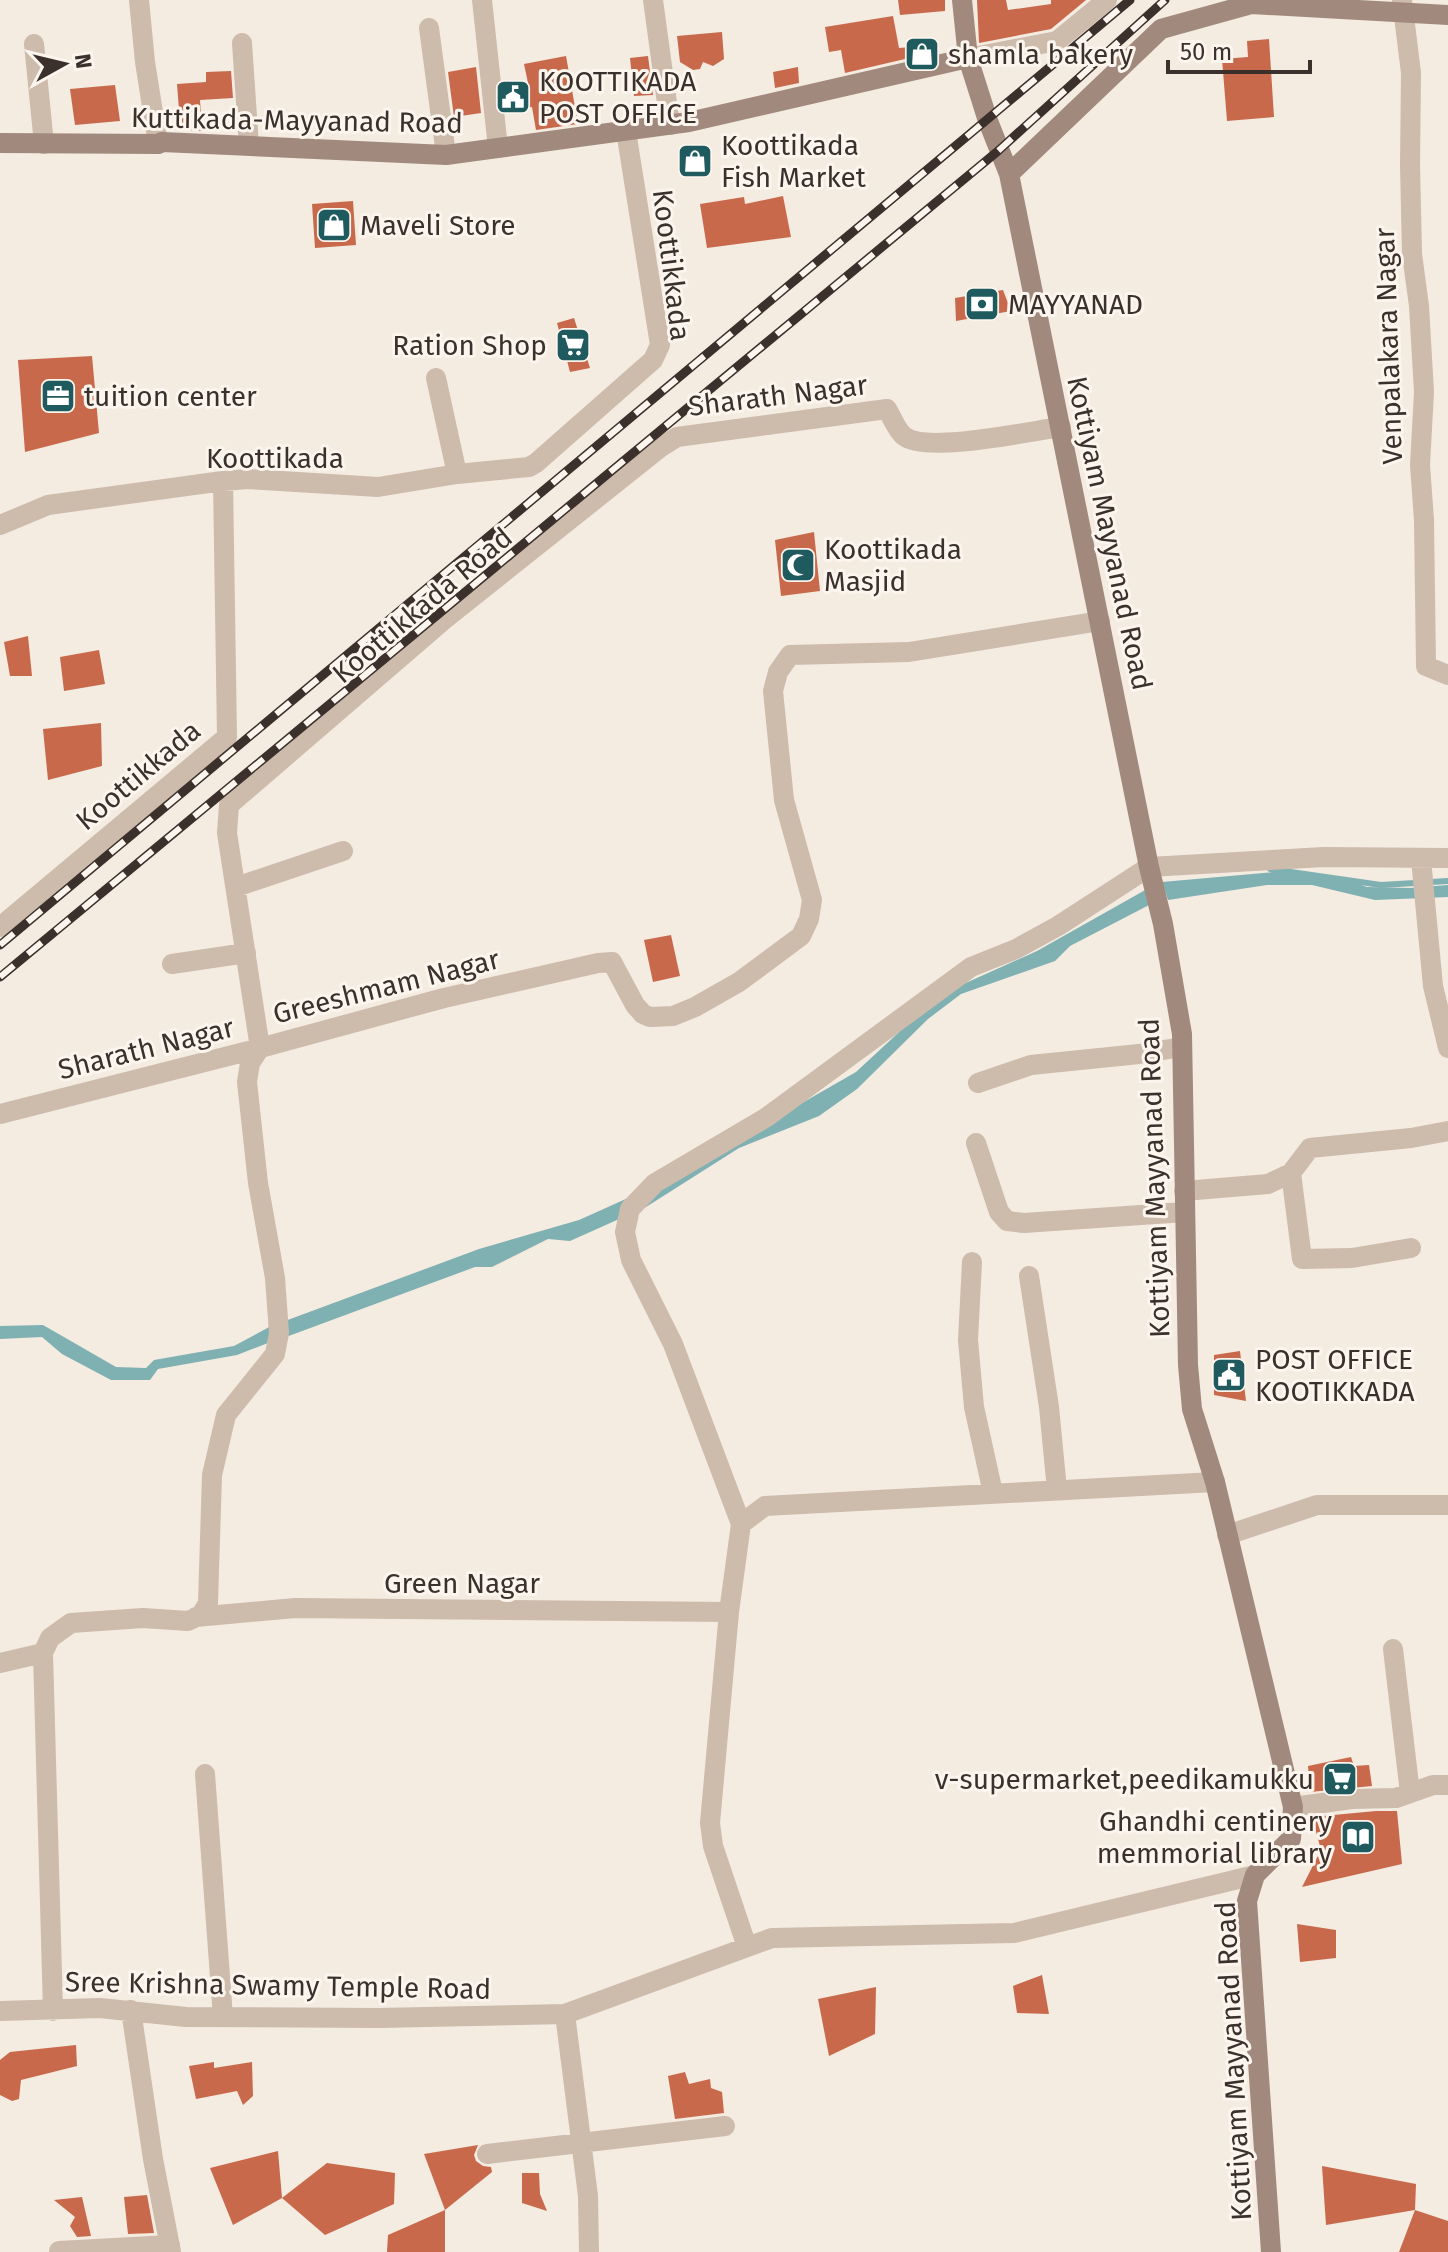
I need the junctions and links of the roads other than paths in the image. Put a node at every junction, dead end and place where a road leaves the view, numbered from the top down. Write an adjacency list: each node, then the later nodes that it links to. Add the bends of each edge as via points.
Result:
1 (139, 0): 16 (street)
2 (482, 0): 18 (street)
3 (653, 0): 12 (street)
4 (962, 0): 11 (main road, Kottiyam Mayyanad Road)
5 (1107, 0): 11 (street, via 1057,41)
6 (1402, 6): 7 (main road); 20 (main road, via 1251,4 1161,29); 28 (street, Venpalakara Nagar, via 1411,73 1412,254 1424,392 1420,465 1426,666)
7 (1448, 15)
8 (429, 28): 19 (street)
9 (242, 43): 17 (street)
10 (34, 44): 15 (street)
11 (968, 58): 12 (main road, Kuttikada-Mayyanad Road); 20 (main road, Kottiyam Mayyanad Road)
12 (670, 125): 13 (main road, Kuttikada-Mayyanad Road)
13 (626, 131): 18 (main road, Kuttikada-Mayyanad Road); 24 (street, Koottikkada, via 659,352 536,463)
14 (0, 143): 15 (main road, Kuttikada-Mayyanad Road)
15 (44, 144): 16 (main road, Kuttikada-Mayyanad Road)
16 (158, 144): 17 (main road, Kuttikada-Mayyanad Road)
17 (249, 146): 19 (main road, Kuttikada-Mayyanad Road)
18 (498, 148): 19 (main road, Kuttikada-Mayyanad Road)
19 (446, 155)
20 (1009, 174): 22 (main road, Kottiyam Mayyanad Road)
21 (436, 378): 24 (street)
22 (1061, 427): 23 (street, Sharath Nagar, via 939,445 904,436 887,409); 27 (main road, Kottiyam Mayyanad Road)
23 (677, 437): 29 (street, Koottikkada Road, via 445,619 229,805)
24 (457, 474): 25 (street, Koottikada, via 378,487)
25 (223, 481): 26 (street, Koottikada, via 48,505); 35 (street, Koottikkada, via 227,737)
26 (0, 525)
27 (1100, 621): 33 (main road, Kottiyam Mayyanad Road); 39 (street, Greeshmam Nagar, via 909,652 790,655 773,691 784,800 812,900 809,919 801,936 750,975 695,1007 673,1016 643,1014 612,962 598,963)
28 (1448, 675)
29 (227, 833): 34 (street, Sharath Nagar)
30 (343, 851): 34 (street)
31 (1448, 858): 32 (street)
32 (1421, 864): 33 (street, via 1324,857); 40 (street, via 1433,986)
33 (1149, 867): 38 (main road, Kottiyam Mayyanad Road); 54 (street, via 1058,926 971,967 767,1117 655,1183 630,1209 625,1232 631,1260 673,1344)
34 (236, 887): 36 (street, Sharath Nagar)
35 (0, 927)
36 (246, 953): 37 (street); 39 (street, Sharath Nagar)
37 (172, 964)
38 (1182, 1047): 41 (street, via 1031,1065); 46 (main road, Kottiyam Mayyanad Road)
39 (260, 1048): 42 (street, Sharath Nagar); 57 (street, Greeshmam Nagar, via 247,1082 279,1333 275,1354 226,1415 212,1475 208,1603)
40 (1448, 1048)
41 (978, 1083)
42 (0, 1114)
43 (1448, 1131): 45 (street, via 1310,1148)
44 (976, 1143): 46 (street, via 999,1212 1007,1221)
45 (1291, 1173): 46 (street, via 1268,1184); 47 (street, via 1302,1259 1352,1258)
46 (1185, 1201): 50 (main road, Kottiyam Mayyanad Road, via 1192,1409)
47 (1411, 1248)
48 (972, 1262): 52 (street, via 968,1340)
49 (1029, 1276): 51 (street)
50 (1215, 1482): 51 (street); 55 (main road, Kottiyam Mayyanad Road)
51 (1057, 1490): 52 (street)
52 (993, 1493): 54 (street, via 765,1506)
53 (1448, 1505): 55 (street, via 1317,1505)
54 (741, 1524): 56 (street)
55 (1227, 1535): 64 (main road, Kottiyam Mayyanad Road)
56 (729, 1612): 57 (street, Green Nagar, via 295,1608); 66 (street, via 710,1836)
57 (196, 1617): 59 (street, via 71,1623 50,1638)
58 (1393, 1649): 63 (street)
59 (43, 1653): 60 (street); 69 (street)
60 (0, 1663)
61 (205, 1774): 71 (street)
62 (1448, 1785): 63 (street)
63 (1410, 1793): 64 (street)
64 (1293, 1807): 65 (main road, Kottiyam Mayyanad Road, via 1291,1839)
65 (1255, 1875): 66 (street, Sree Krishna Swamy Temple Road, via 1014,1933 772,1938); 78 (main road, Kottiyam Mayyanad Road, via 1247,1901)
66 (747, 1947): 70 (street, Sree Krishna Swamy Temple Road)
67 (131, 2010): 69 (street, Sree Krishna Swamy Temple Road); 71 (street, Sree Krishna Swamy Temple Road); 75 (street)
68 (0, 2011): 69 (street, Sree Krishna Swamy Temple Road)
69 (53, 2011)
70 (565, 2014): 71 (street, Sree Krishna Swamy Temple Road); 73 (street)
71 (223, 2017)
72 (725, 2126): 73 (street)
73 (581, 2141): 74 (street); 77 (street)
74 (487, 2154)
75 (170, 2248): 76 (street)
76 (59, 2251)
77 (589, 2252)
78 (1271, 2252)

